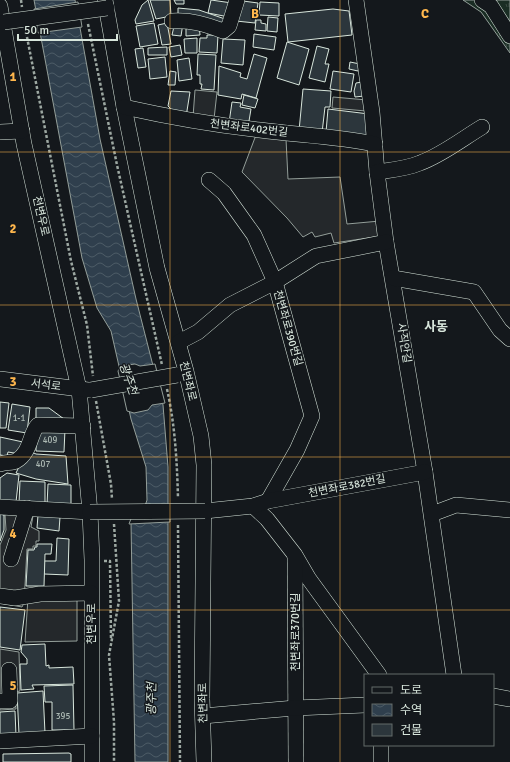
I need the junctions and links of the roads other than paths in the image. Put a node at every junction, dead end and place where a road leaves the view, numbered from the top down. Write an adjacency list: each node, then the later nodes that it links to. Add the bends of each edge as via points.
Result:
1 (238, 0): 6 (street, via 229,26 223,31 202,23)
2 (356, 0): 13 (street, 사직안길)
3 (482, 0): 8 (street, via 491,6)
4 (106, 4): 7 (street, 천변좌로, bridge); 9 (street, 천변좌로)
5 (0, 6): 7 (street, 천변우로)
6 (172, 21)
7 (2, 22): 11 (street, 천변우로)
8 (510, 36)
9 (124, 107): 13 (street, 천변좌로402번길, via 178,119); 20 (street, 천변좌로, via 157,268)
10 (482, 127): 14 (street, via 420,163 406,168)
11 (22, 131): 12 (street); 23 (street, 천변우로)
12 (0, 132)
13 (375, 144): 14 (street, 사직안길)
14 (377, 172): 16 (street, 사직안길)
15 (209, 180): 18 (street, 천변좌로390번길, via 224,193 254,234)
16 (386, 242): 17 (street, 사직안길); 18 (street, 천변좌로390번길, via 316,256)
17 (393, 278): 19 (street, via 474,292 500,330); 26 (street, 사직안길)
18 (275, 282): 20 (street, 천변좌로390번길, via 230,305 198,332); 27 (street, 천변좌로390번길, via 312,416 297,450)
19 (510, 339)
20 (179, 342): 21 (street, 천변좌로)
21 (182, 373): 23 (street, 서석로, bridge); 31 (street, 천변좌로, via 196,410 204,465)
22 (0, 379): 23 (street, 서석로)
23 (85, 390): 24 (street, 천변우로)
24 (83, 426): 25 (street, via 38,425 30,446 22,456 16,461); 33 (street, 천변우로)
25 (0, 464)
26 (425, 472): 27 (street, 천변좌로382번길); 34 (street, 사직안길)
27 (268, 502): 28 (street, 천변좌로382번길)
28 (252, 506): 31 (street, 천변좌로382번길); 35 (street)
29 (0, 507): 30 (street)
30 (27, 508): 33 (street); 36 (street)
31 (205, 510): 33 (street, 천변좌로382번길, bridge); 47 (street, 천변좌로)
32 (510, 510): 34 (street, via 456,504)
33 (90, 512): 37 (street, 천변우로)
34 (432, 514): 41 (street, 사직안길)
35 (295, 555): 40 (street, via 309,579); 46 (street, 천변좌로370번길)
36 (10, 559)
37 (91, 593): 38 (street, via 40,594 15,598); 48 (street, 천변우로)
38 (0, 596)
39 (9, 670): 44 (street, via 10,700)
40 (378, 674)
41 (454, 674)
42 (494, 696): 43 (street)
43 (510, 699)
44 (0, 701)
45 (364, 705): 46 (street)
46 (295, 708): 47 (street); 53 (street, 천변좌로370번길)
47 (203, 716): 52 (street, 천변좌로)
48 (92, 736): 49 (street); 51 (street, 천변우로)
49 (0, 741)
50 (381, 746): 54 (street)
51 (92, 762)
52 (204, 762)
53 (296, 762)
54 (381, 762)

